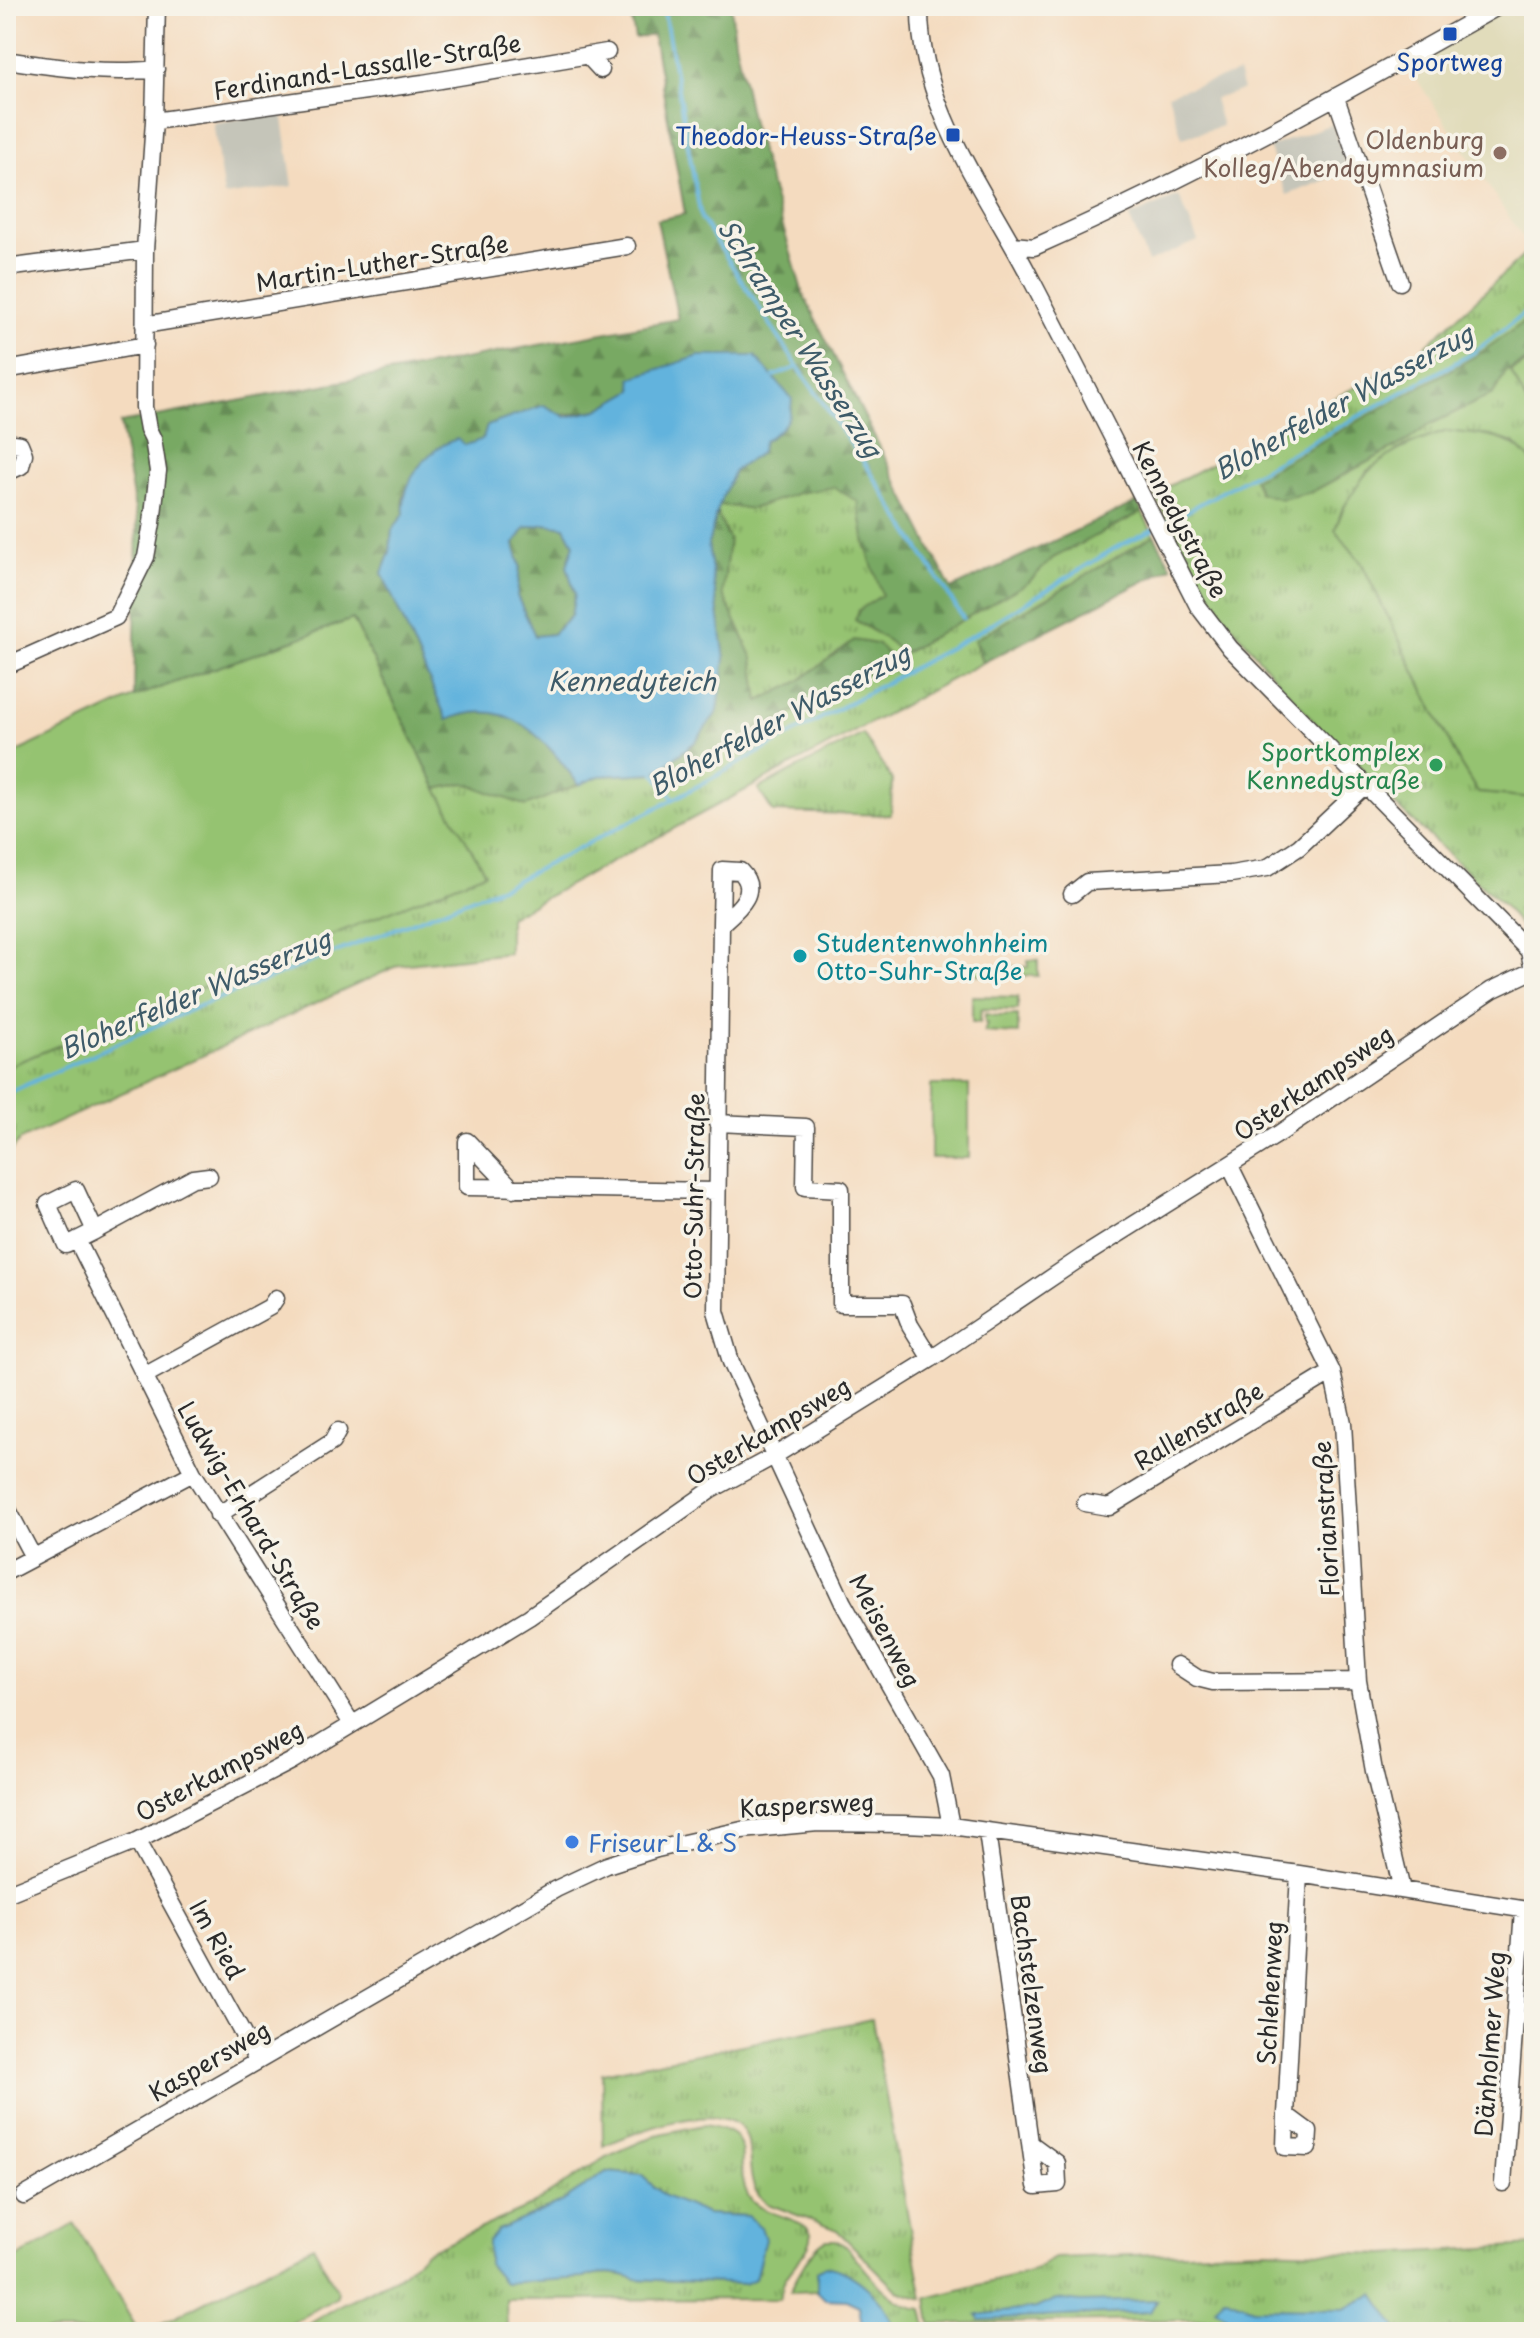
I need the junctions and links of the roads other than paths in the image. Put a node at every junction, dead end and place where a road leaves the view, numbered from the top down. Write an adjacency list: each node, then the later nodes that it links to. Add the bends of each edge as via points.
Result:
1 (157, 6): 7 (street)
2 (920, 6): 11 (street, Kennedystraße, via 930,85)
3 (1499, 6): 9 (street)
4 (607, 52): 5 (street, Ferdinand-Lassalle-Straße)
5 (587, 55): 8 (street); 10 (street, Ferdinand-Lassalle-Straße)
6 (6, 60): 7 (street, via 61,68)
7 (156, 69): 10 (street)
8 (601, 70)
9 (1336, 98): 11 (street, via 1069,232 1034,247); 15 (street)
10 (154, 121): 13 (street)
11 (1013, 245): 22 (street, Kennedystraße, via 1198,606 1230,648)
12 (627, 246): 16 (street, Martin-Luther-Straße)
13 (145, 250): 14 (street); 16 (street)
14 (6, 268)
15 (1400, 282)
16 (144, 325): 17 (street)
17 (145, 345): 18 (street); 21 (street, via 144,407 158,471 146,557 116,617)
18 (6, 370)
19 (6, 442): 20 (street, via 20,444 24,454 21,466)
20 (6, 470)
21 (6, 666)
22 (1365, 785): 23 (street, via 1299,847 1267,868 1087,882); 25 (street, Kennedystraße, via 1529,951)
23 (1072, 894)
24 (721, 924): 26 (street, Otto-Suhr-Straße)
25 (1533, 970): 27 (street, Osterkampsweg, via 1492,990)
26 (717, 1123): 30 (street, Otto-Suhr-Straße); 34 (street, via 806,1127 805,1187 841,1189 841,1304 902,1304)
27 (1230, 1166): 34 (street, Osterkampsweg); 35 (street, Florianstraße)
28 (209, 1176): 31 (street, via 193,1178)
29 (513, 1189): 30 (street)
30 (716, 1191): 38 (street, Otto-Suhr-Straße, via 719,1327)
31 (95, 1231): 32 (street); 32 (street, Ludwig-Erhard-Straße, via 76,1190 48,1204 66,1245)
32 (77, 1240): 36 (street, Ludwig-Erhard-Straße)
33 (276, 1298): 36 (street, via 270,1307)
34 (931, 1359): 38 (street, Osterkampsweg)
35 (1332, 1372): 40 (street, Rallenstraße, via 1109,1507); 46 (street, Florianstraße, via 1343,1423)
36 (144, 1376): 39 (street, Ludwig-Erhard-Straße)
37 (338, 1431): 42 (street, via 332,1442)
38 (774, 1456): 47 (street, Osterkampsweg, via 711,1490 529,1617); 48 (street, Meisenweg, via 843,1603 941,1776)
39 (193, 1473): 42 (street, Ludwig-Erhard-Straße); 43 (street)
40 (1085, 1503)
41 (6, 1506): 43 (street)
42 (218, 1515): 47 (street, Ludwig-Erhard-Straße)
43 (33, 1557): 44 (street)
44 (6, 1572)
45 (1177, 1665): 46 (street, via 1213,1682)
46 (1358, 1681): 52 (street, Florianstraße)
47 (352, 1724): 50 (street, Osterkampsweg)
48 (951, 1826): 49 (street, Kaspersweg); 55 (street, Kaspersweg, via 818,1823 742,1830 607,1865)
49 (987, 1832): 51 (street, Kaspersweg); 57 (street, Bachstelzenweg)
50 (137, 1841): 53 (street, Osterkampsweg); 55 (street, Im Ried)
51 (1299, 1874): 52 (street, Kaspersweg); 56 (street, Schlehenweg)
52 (1402, 1890): 54 (street, Kaspersweg)
53 (6, 1894)
54 (1529, 1911): 58 (street, Dänholmer Weg)
55 (257, 2060): 59 (street, Kaspersweg)
56 (1286, 2115)
57 (1031, 2144)
58 (1503, 2183)
59 (24, 2196)

